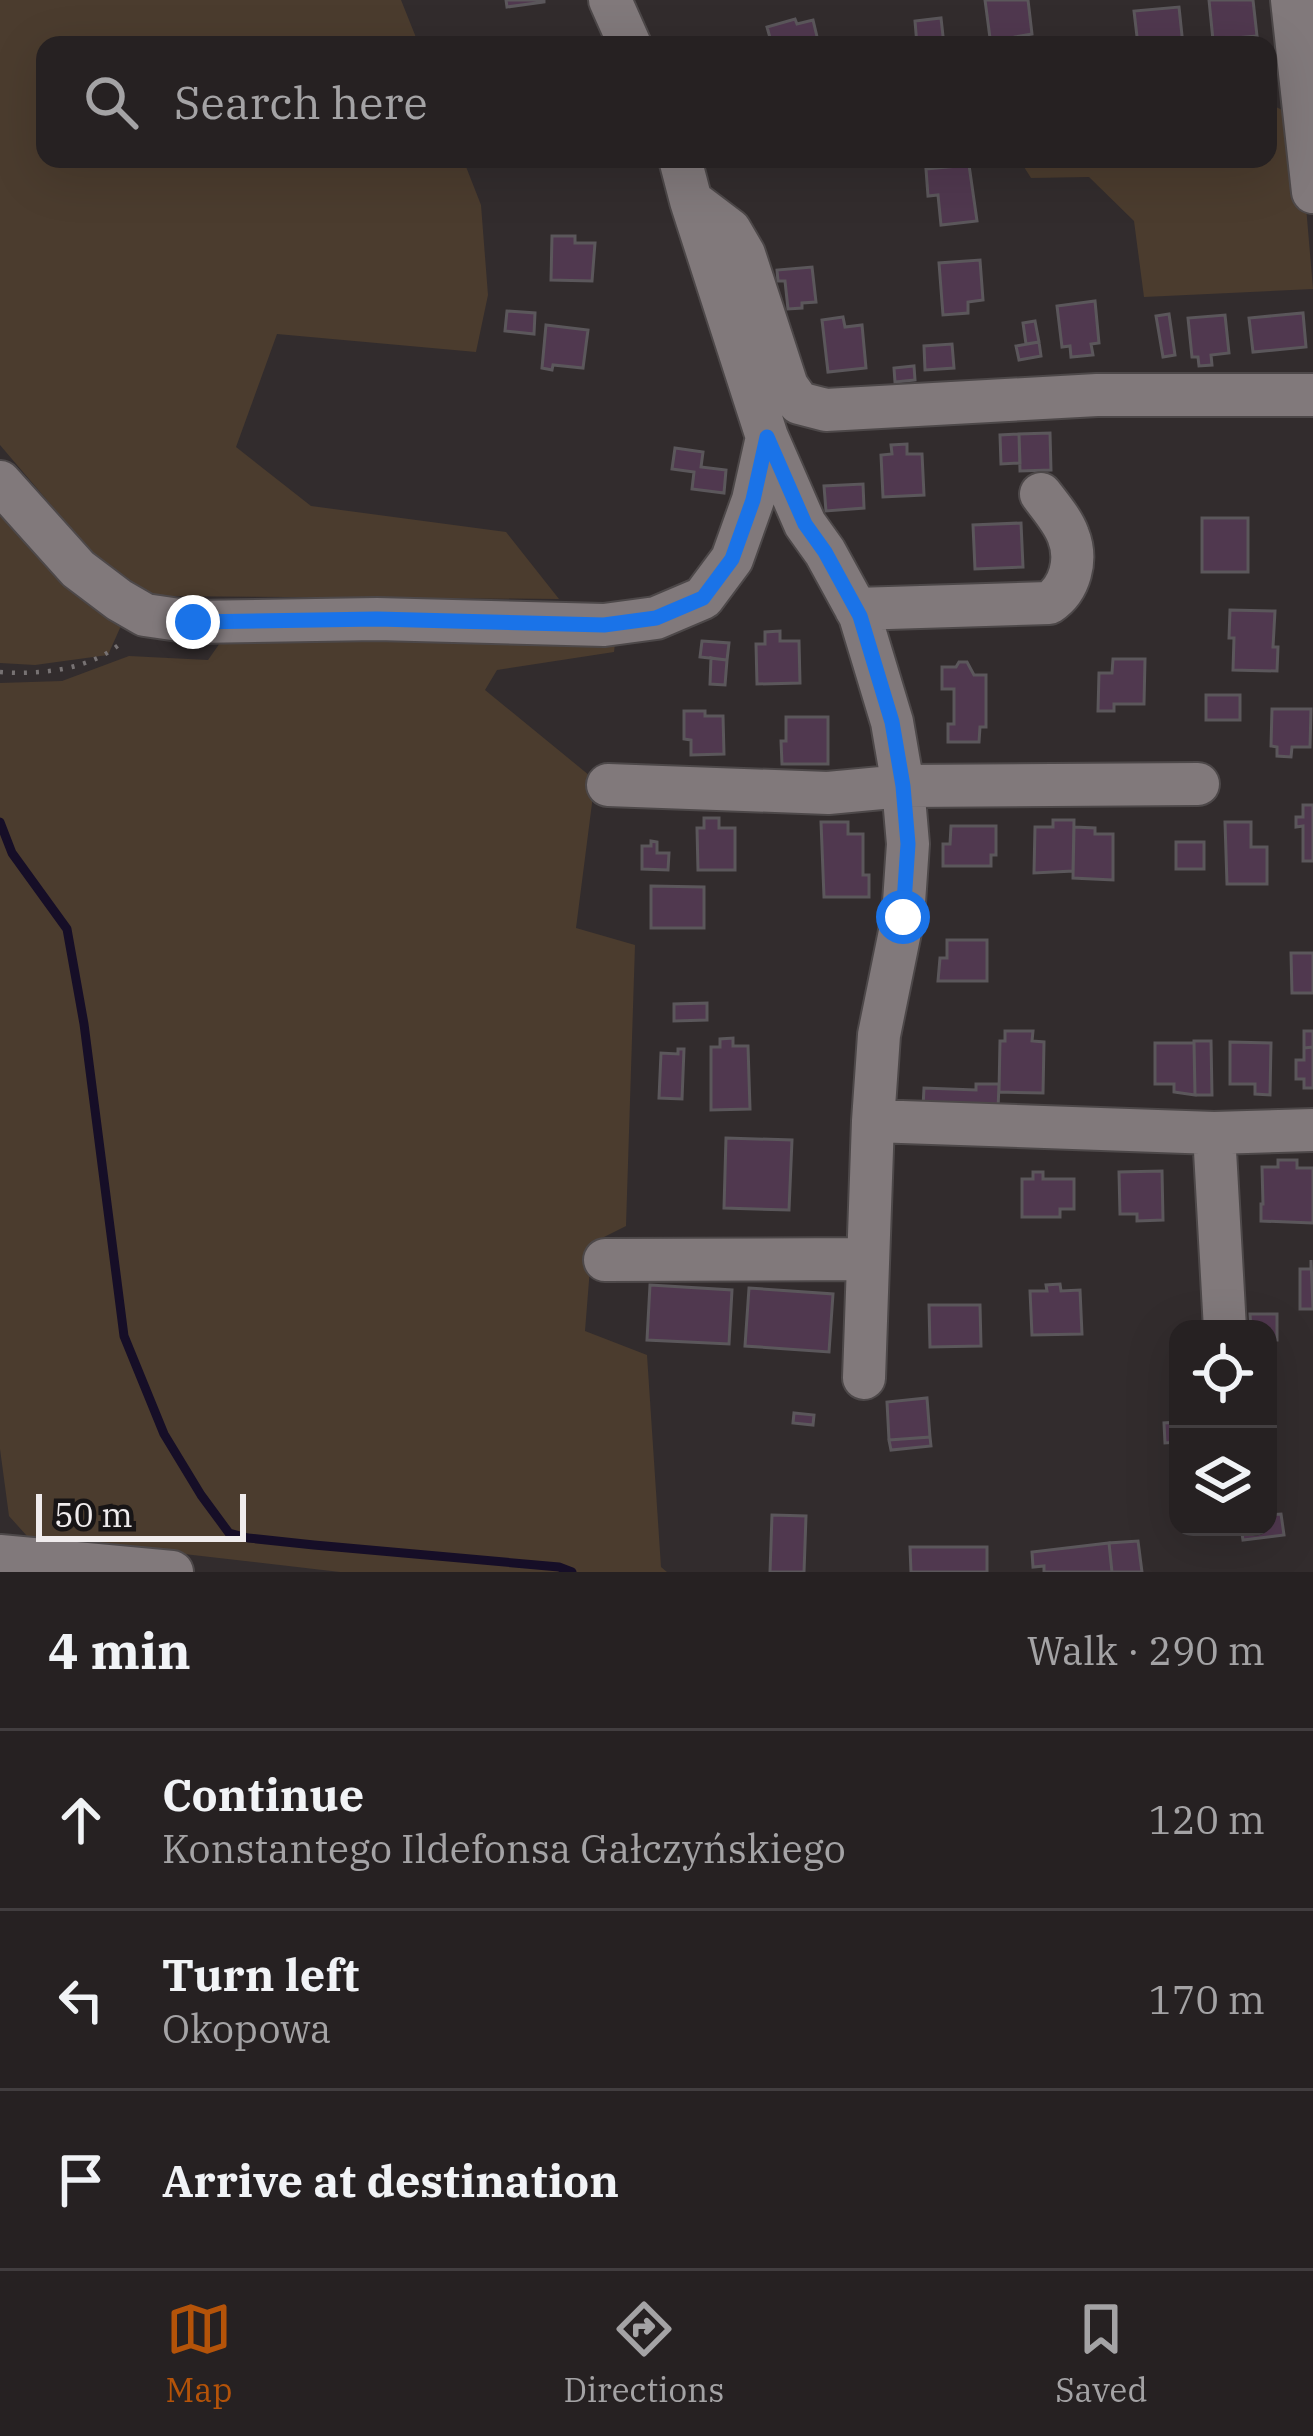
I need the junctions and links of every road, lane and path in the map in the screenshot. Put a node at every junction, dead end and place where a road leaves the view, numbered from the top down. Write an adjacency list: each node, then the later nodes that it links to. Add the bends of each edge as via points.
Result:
1 (610, 0): 3 (street)
2 (1292, 0): 4 (street)
3 (626, 36)
4 (1294, 82): 6 (street)
5 (682, 168): 7 (street)
6 (1313, 192)
7 (691, 201): 8 (street, via 730,230 745,254 799,403 826,410 1097,395); 9 (street)
8 (1313, 395)
9 (767, 437): 12 (street, via 805,524); 13 (street, via 732,559 703,598 656,618 604,625)
10 (0, 482): 13 (street, via 78,569)
11 (1041, 494): 12 (street, via 1069,535 1069,582 1061,595 1048,603)
12 (856, 609): 17 (street)
13 (145, 615): 14 (path, via 108,655 34,675)
14 (0, 673)
15 (1198, 784): 17 (street)
16 (608, 785): 17 (street, via 828,794)
17 (903, 786): 18 (street, via 903,917 879,1035)
18 (873, 1120): 20 (street); 21 (street)
19 (1313, 1130): 20 (street)
20 (1214, 1133): 23 (street)
21 (868, 1259): 22 (street); 24 (street)
22 (605, 1260)
23 (1224, 1320)
24 (864, 1378)
25 (0, 1552): 26 (street)
26 (172, 1572)

